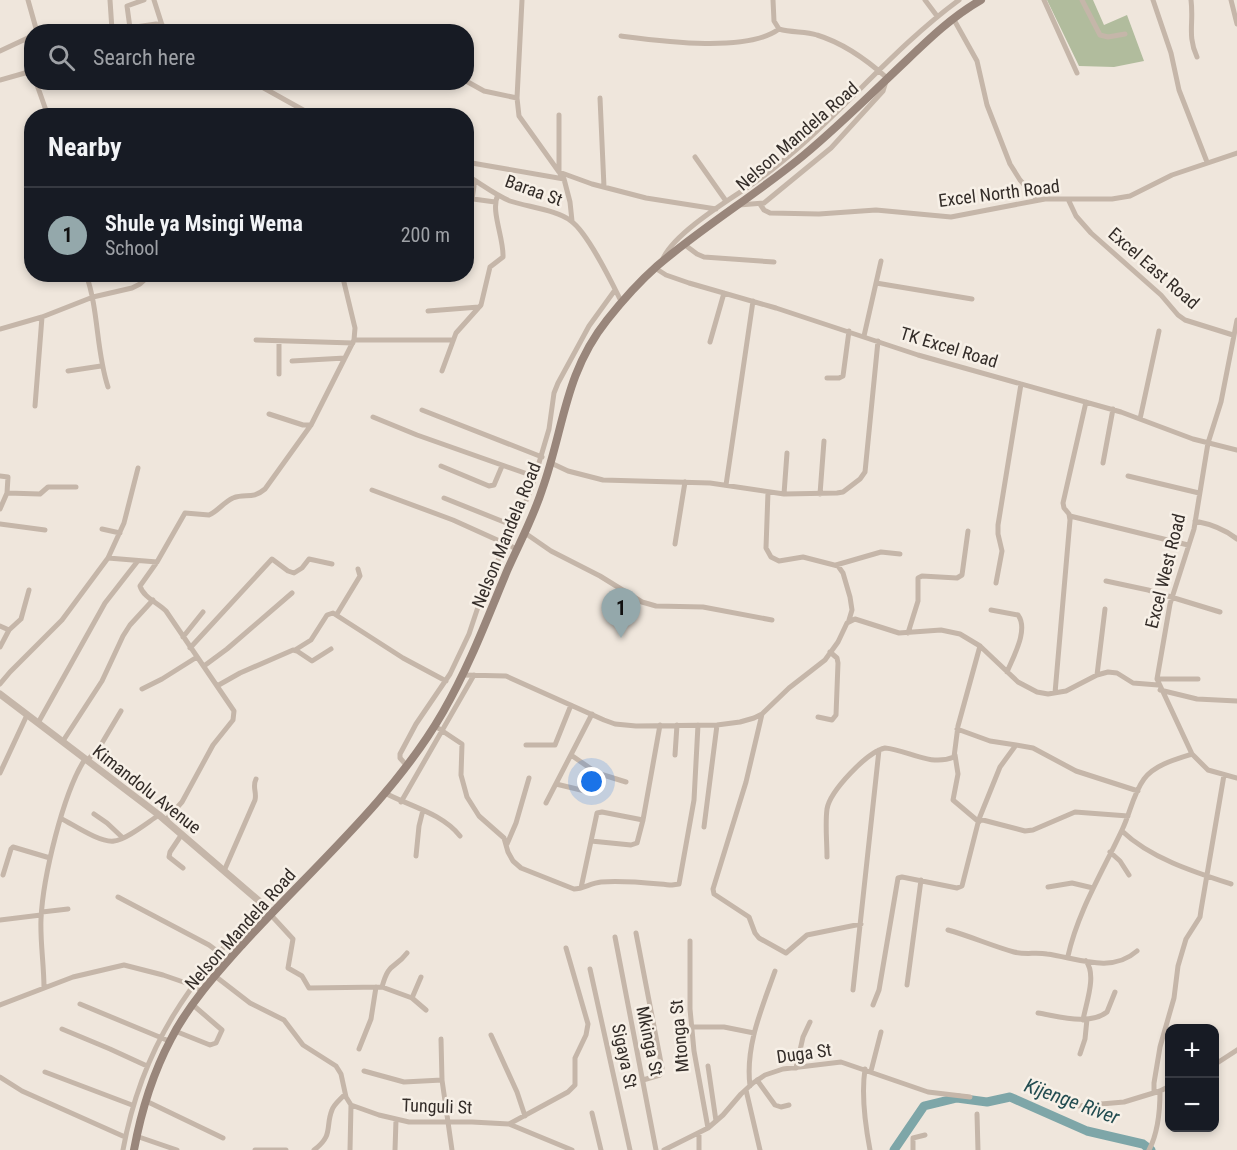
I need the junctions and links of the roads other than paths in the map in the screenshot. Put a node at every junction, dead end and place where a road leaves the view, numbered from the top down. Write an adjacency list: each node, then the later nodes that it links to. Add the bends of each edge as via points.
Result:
1 (28, 0): 17 (street)
2 (110, 0): 18 (street)
3 (144, 0): 19 (street, via 127,6)
4 (154, 0): 20 (street)
5 (522, 0): 36 (street)
6 (773, 0): 22 (street, via 774,21)
7 (925, 0): 15 (street)
8 (959, 0): 15 (street)
9 (981, 0): 16 (main road, Nelson Mandela Road)
10 (1082, 0): 23 (street, via 1100,35)
11 (1153, 0): 43 (street, via 1179,90)
12 (1191, 0): 27 (street, via 1191,40)
13 (1231, 0): 21 (street)
14 (1046, 1): 30 (street)
15 (938, 16): 28 (street)
16 (953, 18): 31 (main road, Nelson Mandela Road); 52 (street, via 978,61 987,105 1010,164)
17 (36, 24)
18 (112, 24)
19 (129, 24)
20 (162, 24)
21 (1237, 24)
22 (779, 28): 24 (street, via 763,36 716,44); 28 (street, via 837,43)
23 (1125, 34)
24 (621, 36)
25 (24, 40): 26 (street)
26 (0, 51)
27 (1197, 57)
28 (880, 71): 31 (street); 53 (street, via 793,153)
29 (24, 73): 32 (street)
30 (1077, 73)
31 (887, 78): 55 (street, via 883,91 841,139); 56 (main road, Nelson Mandela Road, via 805,154)
32 (0, 80)
33 (474, 85): 36 (street)
34 (39, 90): 38 (street)
35 (267, 90): 39 (street)
36 (517, 98): 45 (street, via 521,119)
37 (600, 98): 48 (street)
38 (45, 108)
39 (300, 108)
40 (558, 115): 45 (street)
41 (1237, 153): 43 (street, Excel North Road)
42 (695, 157): 53 (street)
43 (1207, 162): 50 (street, Excel North Road, via 1130,196)
44 (474, 163): 47 (street)
45 (559, 172): 47 (street); 48 (street)
46 (474, 179): 49 (street, Baraa St)
47 (564, 179): 58 (street)
48 (604, 187): 57 (street)
49 (498, 195): 54 (street); 58 (street, Baraa St)
50 (1068, 199): 52 (street, Excel North Road); 81 (street, Excel East Road, via 1091,233 1178,315)
51 (474, 200): 54 (street)
52 (1038, 200): 55 (street, Excel North Road, via 951,217 876,210 770,213)
53 (726, 201): 57 (street)
54 (495, 202): 74 (street, via 503,256 490,267)
55 (760, 204): 56 (street)
56 (740, 205): 59 (main road, Nelson Mandela Road)
57 (716, 209): 61 (street, via 675,242)
58 (572, 221): 68 (street, Baraa St)
59 (685, 245): 61 (main road, Nelson Mandela Road); 62 (street, via 704,256)
60 (881, 261): 67 (street)
61 (662, 262): 63 (main road, Nelson Mandela Road)
62 (774, 262)
63 (655, 268): 69 (street, TK Excel Road, via 676,279); 73 (main road, Nelson Mandela Road)
64 (88, 282): 70 (street)
65 (140, 282): 70 (street, via 132,288)
66 (344, 282): 87 (street, via 355,328)
67 (876, 283): 71 (street); 82 (street)
68 (615, 290): 73 (street, Baraa St); 110 (street, via 558,383)
69 (724, 293): 72 (street, TK Excel Road); 88 (street)
70 (93, 297): 76 (street); 91 (street)
71 (972, 299)
72 (753, 300): 79 (street, TK Excel Road); 120 (street)
73 (622, 303): 111 (main road, Nelson Mandela Road, via 591,343 574,376)
74 (480, 307): 75 (street); 84 (street)
75 (428, 311)
76 (42, 317): 78 (street); 99 (street)
77 (1237, 320): 81 (street)
78 (0, 329)
79 (849, 331): 82 (street, TK Excel Road); 95 (street, via 843,376)
80 (1159, 331): 104 (street)
81 (1233, 335): 107 (street, via 1221,402)
82 (864, 336): 85 (street, TK Excel Road)
83 (256, 340): 86 (street)
84 (452, 340): 87 (street); 93 (street)
85 (878, 340): 96 (street, TK Excel Road); 127 (street, via 865,472 843,492)
86 (279, 341): 87 (street); 94 (street)
87 (354, 342): 89 (street)
88 (710, 342)
89 (345, 358): 90 (street); 105 (street)
90 (292, 361)
91 (101, 366): 92 (street); 97 (street)
92 (68, 371)
93 (442, 371)
94 (279, 374)
95 (827, 378)
96 (1022, 384): 98 (street, TK Excel Road); 152 (street, via 998,525 1002,551)
97 (108, 387)
98 (1086, 402): 101 (street, TK Excel Road); 130 (street, via 1063,503)
99 (35, 406)
100 (422, 410): 110 (street)
101 (1113, 410): 104 (street, TK Excel Road); 112 (street)
102 (269, 414): 105 (street)
103 (373, 417): 114 (street)
104 (1140, 419): 107 (street, TK Excel Road)
105 (311, 425): 147 (street, via 259,494 233,498 211,515 185,513)
106 (824, 441): 127 (street)
107 (1208, 443): 108 (street, TK Excel Road); 124 (street, Excel West Road)
108 (1237, 450)
109 (787, 453): 126 (street)
110 (542, 457): 118 (street)
111 (551, 463): 119 (street, via 574,474 603,480); 138 (main road, Nelson Mandela Road)
112 (1103, 463)
113 (441, 466): 114 (street, via 492,486)
114 (502, 466): 118 (street)
115 (138, 468): 137 (street)
116 (0, 476): 125 (street, via 8,477)
117 (1128, 476): 124 (street)
118 (536, 477): 133 (street)
119 (685, 482): 120 (street); 141 (street)
120 (726, 485): 123 (street)
121 (76, 487): 125 (street, via 48,487 38,495)
122 (372, 489): 140 (street)
123 (768, 492): 126 (street); 149 (street, via 769,555 779,561 803,557)
124 (1199, 493): 131 (street, Excel West Road)
125 (4, 494): 129 (street)
126 (784, 494): 127 (street)
127 (820, 494)
128 (444, 498): 133 (street)
129 (0, 507)
130 (1070, 516): 142 (street); 186 (street)
131 (1195, 521): 139 (street); 142 (street, Excel West Road)
132 (0, 524): 135 (street)
133 (514, 526): 140 (street)
134 (102, 529): 137 (street)
135 (45, 530)
136 (968, 531): 166 (street, via 962,575 918,578 918,601)
137 (120, 533): 145 (street)
138 (525, 533): 143 (main road, Nelson Mandela Road); 162 (street, via 642,602 703,607)
139 (1237, 539)
140 (506, 542): 143 (street); 181 (street)
141 (675, 544)
142 (1188, 545): 155 (street, Excel West Road)
143 (517, 549): 177 (main road, Nelson Mandela Road)
144 (900, 555): 149 (street, via 881,552)
145 (108, 558): 146 (street); 182 (street, via 62,620)
146 (137, 562): 147 (street); 195 (street, via 105,603)
147 (157, 562): 156 (street, via 140,586)
148 (332, 564): 170 (street, via 309,559 294,573 272,559)
149 (836, 565): 163 (street, via 843,573 850,597)
150 (358, 569): 161 (street, via 360,576)
151 (1106, 581): 155 (street)
152 (996, 583)
153 (28, 590): 165 (street, via 21,618)
154 (292, 594): 175 (street)
155 (1172, 596): 160 (street); 183 (street, Excel West Road)
156 (153, 600): 167 (street); 203 (street, via 129,625 102,681)
157 (1105, 609): 179 (street)
158 (992, 610): 176 (street, via 1013,613 1022,621 1019,642)
159 (203, 612): 167 (street)
160 (1220, 612)
161 (337, 614): 172 (street, via 329,613 311,640); 181 (street, via 401,657)
162 (772, 620)
163 (849, 620): 166 (street, via 860,619); 173 (street)
164 (0, 626): 165 (street)
165 (9, 630): 169 (street)
166 (908, 633): 168 (street, via 955,632)
167 (183, 637): 170 (street)
168 (980, 646): 176 (street); 201 (street)
169 (0, 647)
170 (190, 648): 174 (street)
171 (331, 648): 172 (street, via 313,661)
172 (295, 650): 184 (street)
173 (830, 652): 193 (street); 194 (street, via 838,660 836,715 832,720)
174 (197, 657): 175 (street); 185 (street)
175 (204, 666): 184 (street)
176 (1007, 672): 186 (street, via 1029,688)
177 (463, 675): 178 (street); 199 (main road, Nelson Mandela Road)
178 (474, 675): 189 (street, via 506,676); 202 (street)
179 (1097, 675): 183 (street, via 1114,672 1133,683); 186 (street, via 1066,692)
180 (1198, 679): 183 (street)
181 (446, 681): 212 (street, via 400,754)
182 (0, 684)
183 (1158, 685): 188 (street, via 1197,699); 207 (street)
184 (217, 686): 232 (street, via 234,711 234,718 213,745 182,802)
185 (142, 688)
186 (1055, 693)
187 (0, 694): 191 (street, Kimandolu Avenue)
188 (1237, 701)
189 (571, 705): 192 (street); 204 (street, via 555,745)
190 (121, 711): 211 (street, via 102,743)
191 (27, 714): 195 (street, Kimandolu Avenue); 213 (street)
192 (592, 714): 200 (street, via 619,724); 208 (street)
193 (762, 714): 198 (street); 260 (street, via 714,894 749,917 759,938 786,953 807,935)
194 (818, 717)
195 (38, 723): 203 (street, Kimandolu Avenue)
196 (677, 725): 197 (street); 200 (street); 209 (street)
197 (698, 725): 198 (street); 253 (street, via 694,800 680,882 605,882)
198 (717, 725): 233 (street)
199 (435, 726): 202 (street); 212 (main road, Nelson Mandela Road)
200 (660, 726): 230 (street)
201 (957, 729): 205 (street); 210 (street)
202 (443, 731): 223 (street); 239 (street, via 462,744 461,776 470,803)
203 (63, 741): 211 (street, Kimandolu Avenue)
204 (526, 745)
205 (1016, 745): 221 (street, via 1033,748 1076,771); 231 (street, via 1002,764)
206 (879, 750): 210 (street, via 892,749 936,760); 242 (street, via 860,764 829,803); 260 (street)
207 (1192, 754): 214 (street, via 1209,770); 221 (street, via 1156,770 1143,780)
208 (571, 755): 218 (street, via 597,773); 219 (street)
209 (675, 755)
210 (955, 755): 231 (street, via 958,774 953,800)
211 (86, 760): 227 (street, Kimandolu Avenue); 229 (street, via 69,791)
212 (407, 766): 222 (main road, Nelson Mandela Road)
213 (0, 773)
214 (1224, 775): 216 (street); 248 (street)
215 (529, 778): 239 (street)
216 (1237, 778)
217 (256, 779): 245 (street, via 256,797)
218 (626, 782)
219 (556, 784): 220 (street); 224 (street)
220 (585, 791)
221 (1138, 792): 228 (street)
222 (385, 793): 223 (street); 257 (main road, Nelson Mandela Road)
223 (401, 802): 225 (street)
224 (546, 803)
225 (423, 810): 236 (street); 241 (street)
226 (94, 814): 237 (street)
227 (159, 815): 232 (street, Kimandolu Avenue); 237 (street)
228 (1128, 816): 231 (street, via 1075,812 1025,831); 234 (street)
229 (62, 819): 237 (street, via 104,840); 243 (street)
230 (644, 820): 238 (street, via 636,845); 238 (street, via 599,812)
231 (979, 820): 249 (street, via 962,886)
232 (165, 821): 235 (street, Kimandolu Avenue)
233 (704, 827)
234 (1122, 831): 240 (street); 248 (street, via 1153,852)
235 (182, 834): 244 (street, via 169,855); 245 (street, Kimandolu Avenue)
236 (460, 836)
237 (123, 838)
238 (591, 842): 253 (street)
239 (507, 844): 253 (street, via 510,856 521,868 565,887)
240 (1110, 852): 247 (street); 252 (street)
241 (416, 856)
242 (827, 857)
243 (50, 858): 246 (street, via 14,847); 258 (street)
244 (183, 868)
245 (224, 871): 255 (street, Kimandolu Avenue)
246 (3, 875)
247 (1129, 875)
248 (1207, 876): 250 (street); 317 (street, via 1200,917 1186,939 1178,966 1154,1083)
249 (921, 880): 277 (street); 287 (street, via 897,880 879,990)
250 (1231, 884)
251 (1048, 887): 252 (street, via 1072,882)
252 (1093, 888): 269 (street)
253 (581, 889)
254 (118, 897): 266 (street)
255 (263, 904): 257 (street, Kimandolu Avenue); 266 (street)
256 (68, 909): 258 (street)
257 (271, 913): 270 (main road, Nelson Mandela Road); 278 (street, via 293,939 288,968 302,976 309,988)
258 (41, 914): 259 (street); 279 (street)
259 (0, 920)
260 (861, 924): 280 (street)
261 (948, 930): 269 (street, via 1018,953)
262 (636, 933): 313 (street, via 662,1068 660,1075)
263 (615, 937): 313 (street, Mkinga St)
264 (690, 941): 292 (street, Mtonga St)
265 (566, 948): 327 (street, via 588,1024 575,1058 575,1085)
266 (219, 951): 270 (street); 276 (street)
267 (1137, 951): 271 (street, via 1108,964)
268 (407, 953): 278 (street, via 387,970)
269 (1068, 956): 271 (street)
270 (228, 960): 274 (main road, Nelson Mandela Road)
271 (1086, 961): 290 (street, via 1090,982)
272 (590, 969): 350 (street, Sigaya St)
273 (775, 971): 296 (street)
274 (215, 976): 281 (main road, Nelson Mandela Road); 318 (street, via 257,1008 284,1020 303,1046 336,1066)
275 (421, 977): 283 (street)
276 (192, 985): 279 (street, via 124,965); 281 (street); 298 (street)
277 (907, 985)
278 (379, 987): 283 (street); 301 (street)
279 (44, 988): 285 (street)
280 (852, 990)
281 (202, 991): 286 (main road, Nelson Mandela Road)
282 (1114, 992): 290 (street, via 1105,1014)
283 (412, 998): 288 (street)
284 (80, 1004): 298 (street)
285 (0, 1005)
286 (192, 1005): 294 (main road, Nelson Mandela Road); 294 (street, via 222,1030 216,1043 210,1046)
287 (873, 1005)
288 (426, 1010)
289 (1038, 1013): 290 (street)
290 (1085, 1019): 303 (street)
291 (810, 1022): 307 (street)
292 (692, 1027): 296 (street); 332 (street, Mtonga St)
293 (62, 1029): 305 (street)
294 (175, 1031): 300 (main road, Nelson Mandela Road)
295 (881, 1032): 308 (street)
296 (754, 1033): 315 (street)
297 (491, 1035): 327 (street)
298 (160, 1036): 300 (street); 305 (street)
299 (441, 1039): 312 (street)
300 (170, 1041): 320 (main road, Nelson Mandela Road)
301 (359, 1049)
302 (1237, 1050): 304 (street)
303 (1080, 1054)
304 (1219, 1062)
305 (147, 1066): 321 (street)
306 (708, 1066): 329 (street)
307 (796, 1068): 308 (street, Duga St, via 836,1062); 314 (street, Duga St, via 776,1071)
308 (868, 1070): 319 (street, Duga St, via 928,1092); 355 (street, via 863,1081)
309 (364, 1071): 312 (street, via 404,1082)
310 (45, 1072): 321 (street)
311 (0, 1077): 336 (street, via 22,1091)
312 (442, 1080): 330 (street)
313 (643, 1080): 351 (street, Mkinga St)
314 (757, 1080): 315 (street, Duga St); 322 (street, via 775,1105)
315 (748, 1088): 329 (street, Duga St); 354 (street)
316 (1165, 1088): 317 (street)
317 (1157, 1092): 324 (street, via 1112,1104); 338 (street, via 1160,1104)
318 (345, 1094): 323 (street); 344 (street, via 332,1109 330,1127)
319 (970, 1096)
320 (146, 1101): 335 (main road, Nelson Mandela Road); 337 (street)
321 (132, 1105): 336 (street)
322 (789, 1105)
323 (351, 1106): 328 (street, Tunguli St); 345 (street)
324 (1078, 1106)
325 (592, 1113): 349 (street)
326 (977, 1114): 357 (street)
327 (525, 1116): 331 (street)
328 (396, 1120): 330 (street, Tunguli St); 346 (street)
329 (716, 1121): 332 (street, Duga St)
330 (449, 1122): 331 (street, Tunguli St); 347 (street)
331 (509, 1124): 348 (street, Tunguli St)
332 (708, 1128): 333 (street, Duga St)
333 (699, 1133): 352 (street, Duga St); 353 (street)
334 (925, 1135): 356 (street, via 913,1138)
335 (136, 1136): 340 (main road, Nelson Mandela Road); 341 (street)
336 (125, 1137): 339 (street)
337 (223, 1138)
338 (1150, 1148)
339 (123, 1150)
340 (134, 1150)
341 (177, 1150)
342 (255, 1150): 343 (street)
343 (286, 1150)
344 (314, 1150)
345 (350, 1150)
346 (395, 1150)
347 (452, 1150)
348 (572, 1150)
349 (602, 1150)
350 (630, 1150)
351 (656, 1150)
352 (664, 1150)
353 (699, 1150)
354 (760, 1150)
355 (870, 1150)
356 (913, 1150)
357 (978, 1150)

